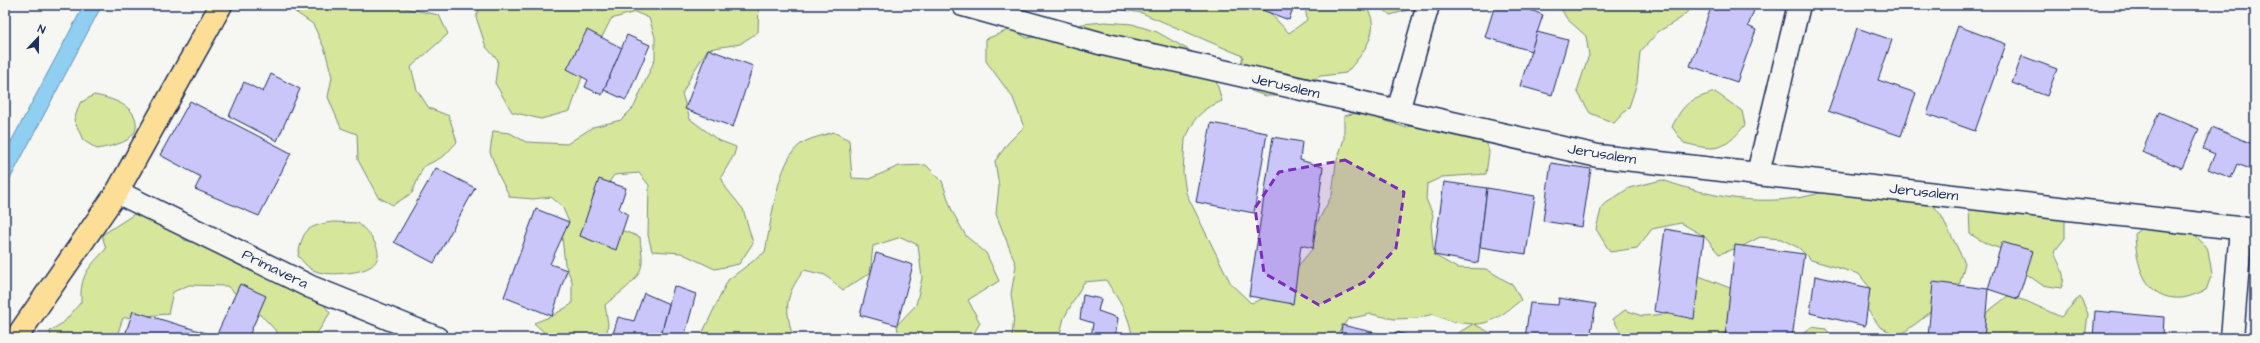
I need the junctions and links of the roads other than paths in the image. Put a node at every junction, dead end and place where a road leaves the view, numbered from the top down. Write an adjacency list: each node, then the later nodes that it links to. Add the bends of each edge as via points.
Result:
1 (221, 5): 7 (main road)
2 (963, 5): 5 (street, Jerusalem, via 1103,44)
3 (1428, 5): 5 (street)
4 (1799, 5): 6 (street)
5 (1398, 111): 6 (street, Jerusalem, via 1598,156)
6 (1758, 173): 8 (street, Jerusalem)
7 (117, 192): 9 (street, Primavera); 10 (main road)
8 (2248, 229): 12 (street)
9 (408, 333): 11 (street, Primavera)
10 (16, 338)
11 (437, 338)
12 (2232, 338)

